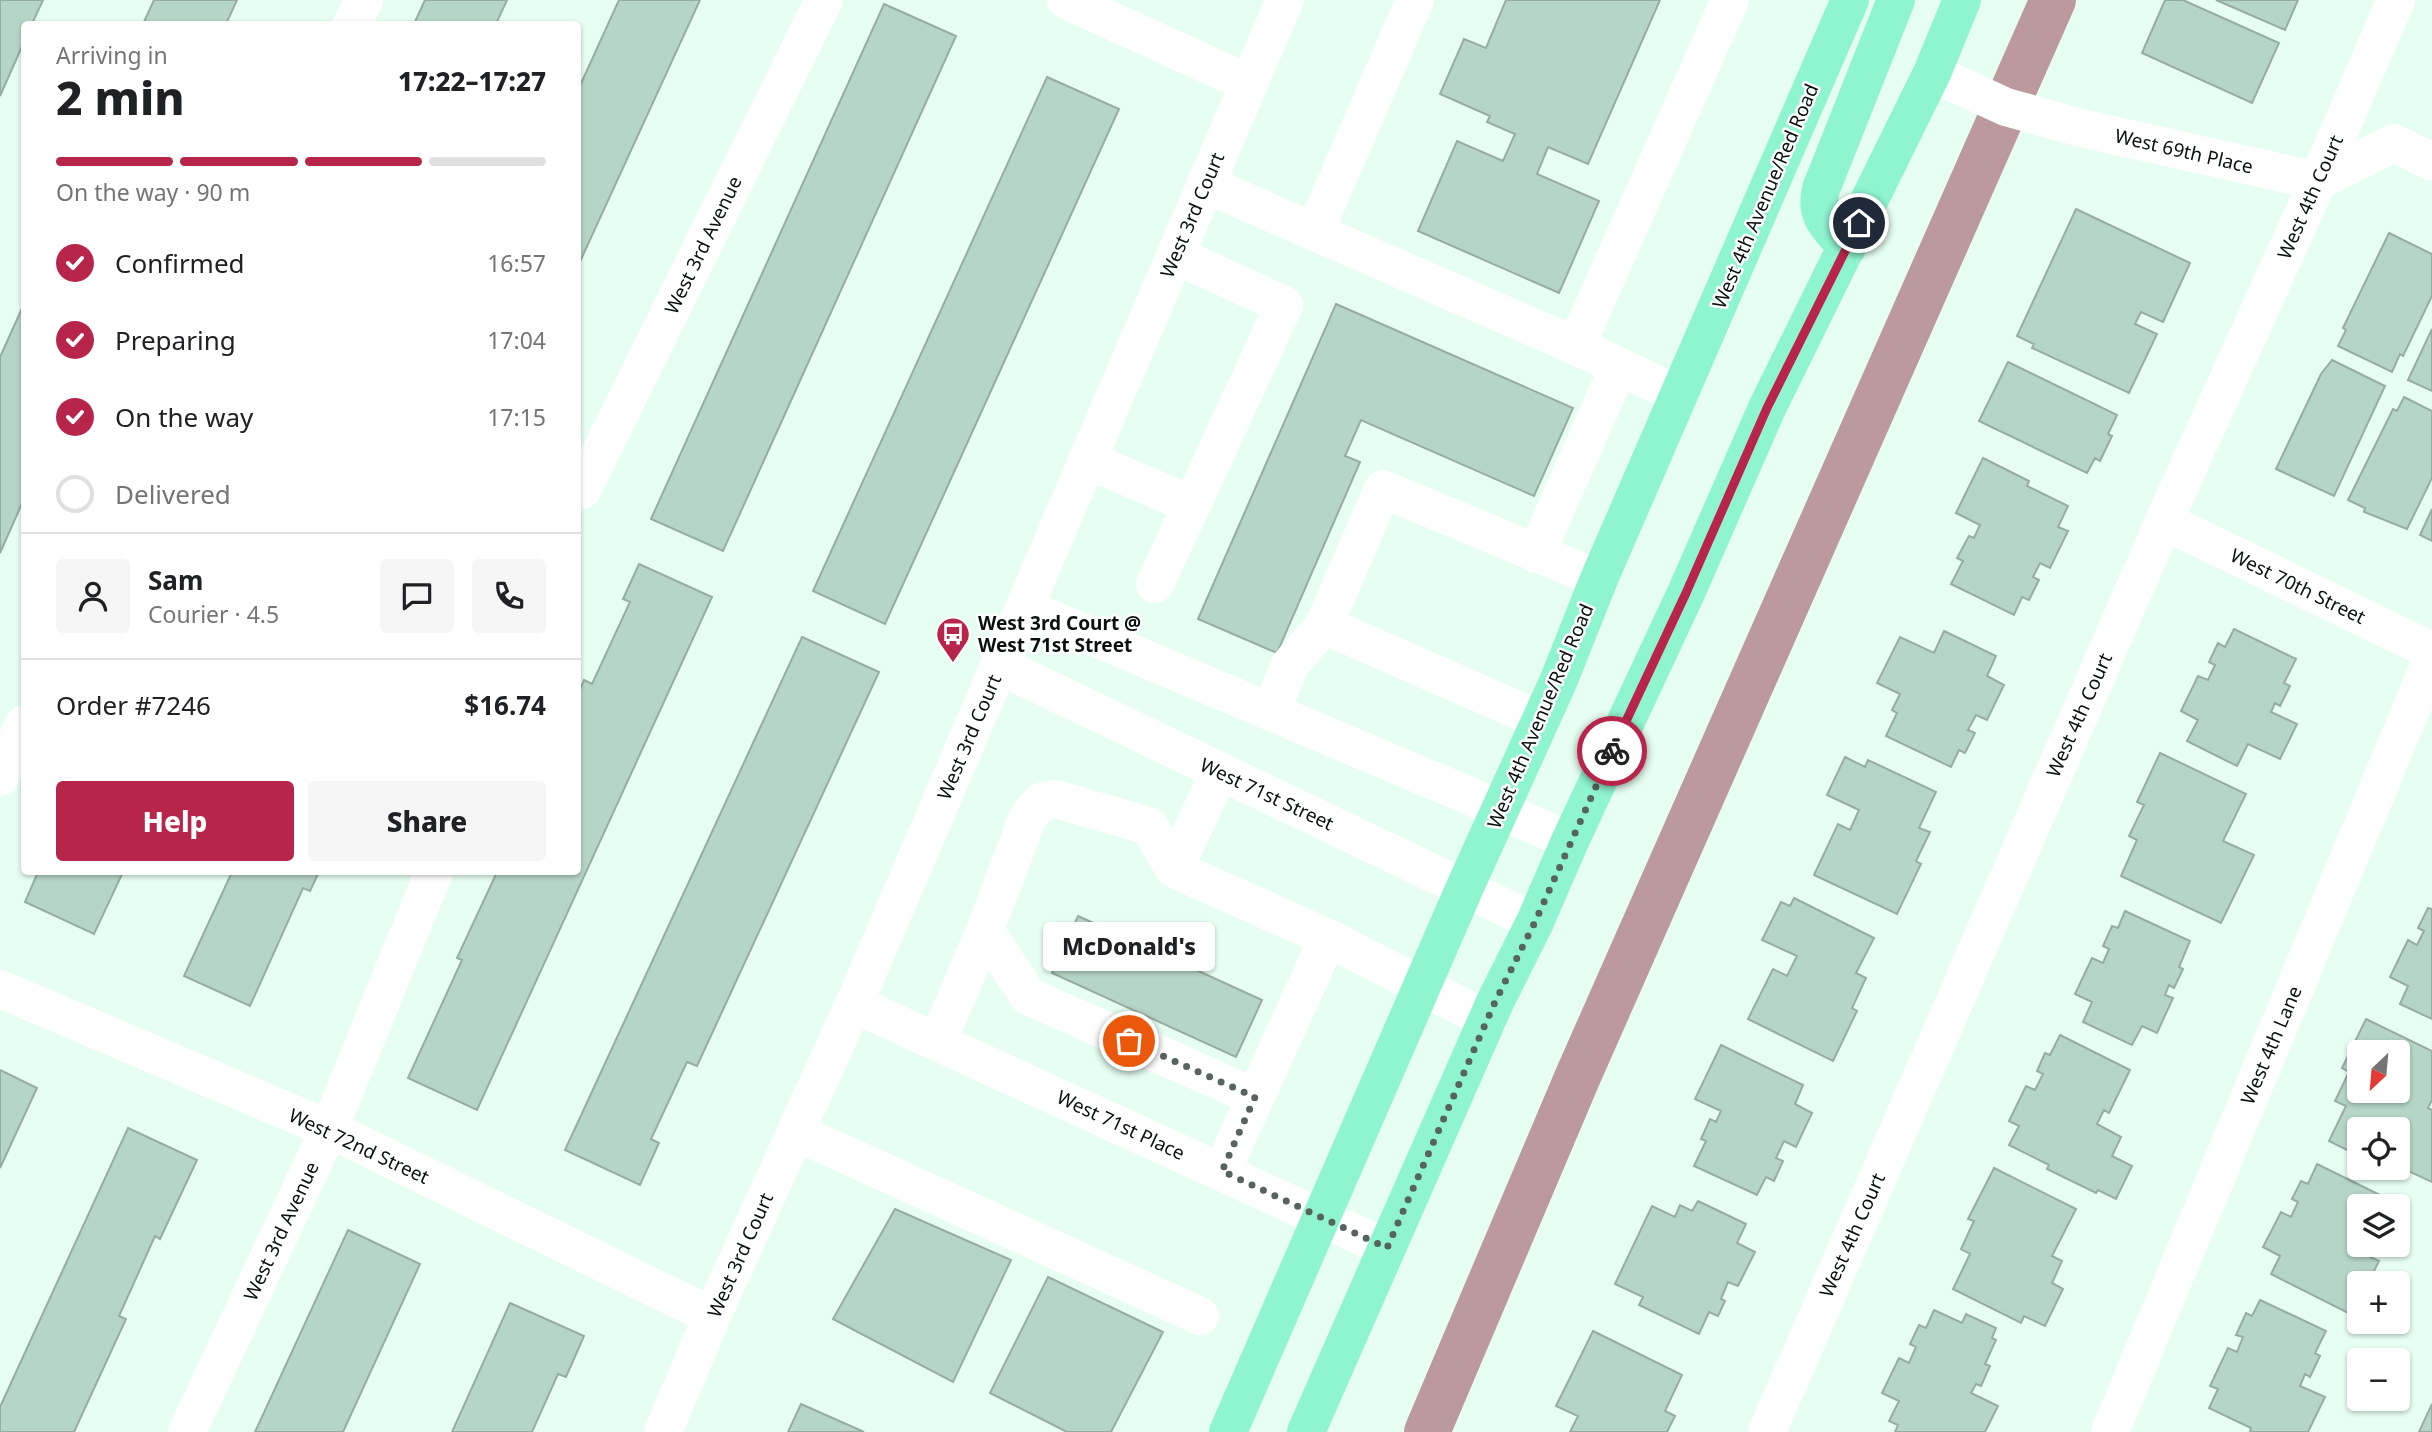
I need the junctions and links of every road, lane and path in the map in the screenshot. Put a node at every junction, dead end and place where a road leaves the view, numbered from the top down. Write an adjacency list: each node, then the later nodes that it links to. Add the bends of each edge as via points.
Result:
1 (364, 0): 11 (street)
2 (824, 0): 24 (street, West 3rd Avenue)
3 (1066, 0): 13 (street)
4 (1285, 0): 13 (street, West 3rd Court)
5 (1415, 0): 17 (street)
6 (1730, 0): 20 (street)
7 (1850, 0): 22 (main road, West 4th Avenue/Red Road)
8 (1896, 0): 18 (main road, via 1817,204 1819,215)
9 (1962, 0): 12 (main road)
10 (2396, 0): 15 (street, West 4th Court)
11 (354, 21)
12 (1931, 73): 15 (street, West 69th Place, via 2019,110 2081,128); 18 (main road)
13 (1248, 83): 16 (street, West 3rd Court)
14 (2432, 162): 15 (street, via 2394,144)
15 (2318, 181): 26 (street, West 4th Court)
16 (1205, 184): 17 (street); 19 (street, West 3rd Court)
17 (1315, 231): 20 (street)
18 (1847, 248): 41 (main road, via 1767,408)
19 (1175, 255): 23 (street, West 3rd Court); 25 (street, via 1284,305)
20 (1576, 346): 21 (street)
21 (1619, 366): 22 (street); 27 (street)
22 (1679, 395): 28 (main road, West 4th Avenue/Red Road)
23 (1088, 460): 25 (street); 30 (street, West 3rd Court)
24 (582, 489)
25 (1192, 505): 29 (street)
26 (2164, 521): 32 (street, West 70th Street); 65 (street, West 4th Court)
27 (1536, 554): 28 (street); 31 (street, via 1383,489)
28 (1598, 579): 36 (main road, West 4th Avenue/Red Road)
29 (1155, 584)
30 (1025, 608): 34 (street, West 3rd Court); 35 (street)
31 (1324, 625): 35 (street, via 1290,665); 36 (street)
32 (2432, 651)
33 (2432, 659): 66 (street, West 4th Lane)
34 (1000, 666): 38 (street, West 71st Street); 50 (street, West 3rd Court)
35 (1271, 711): 40 (street)
36 (1541, 720): 40 (main road, West 4th Avenue/Red Road)
37 (21, 731): 39 (street)
38 (1220, 771): 42 (street); 44 (street, West 71st Street)
39 (0, 777)
40 (1500, 809): 41 (street); 44 (main road, West 4th Avenue/Red Road)
41 (1570, 841): 45 (main road)
42 (1174, 869): 46 (street, via 1149,825 1056,799 1041,802 1028,817); 47 (street)
43 (433, 875): 54 (street, West 3rd Avenue)
44 (1465, 887): 45 (street, West 71st Street); 48 (main road, West 4th Avenue/Red Road)
45 (1535, 922): 51 (main road)
46 (985, 930): 52 (street); 53 (street, via 1028,996)
47 (1328, 938): 48 (street); 53 (street)
48 (1422, 986): 51 (street); 57 (main road, West 4th Avenue/Red Road)
49 (0, 989): 54 (street, West 72nd Street)
50 (853, 1004): 52 (street, West 71st Place); 55 (street, West 3rd Court)
51 (1488, 1020): 58 (main road)
52 (937, 1041): 56 (street, West 71st Place)
53 (1255, 1097): 56 (street)
54 (329, 1129): 59 (street, West 72nd Street); 61 (street, West 3rd Avenue)
55 (796, 1132): 59 (street, West 3rd Court); 60 (street)
56 (1222, 1171): 57 (street, West 71st Place)
57 (1322, 1218): 58 (street, West 71st Place); 63 (main road, West 4th Avenue/Red Road)
58 (1387, 1248): 64 (main road)
59 (712, 1316): 62 (street, West 3rd Court)
60 (1200, 1316)
61 (187, 1432)
62 (663, 1432)
63 (1228, 1432)
64 (1306, 1432)
65 (1766, 1432)
66 (2110, 1432)

